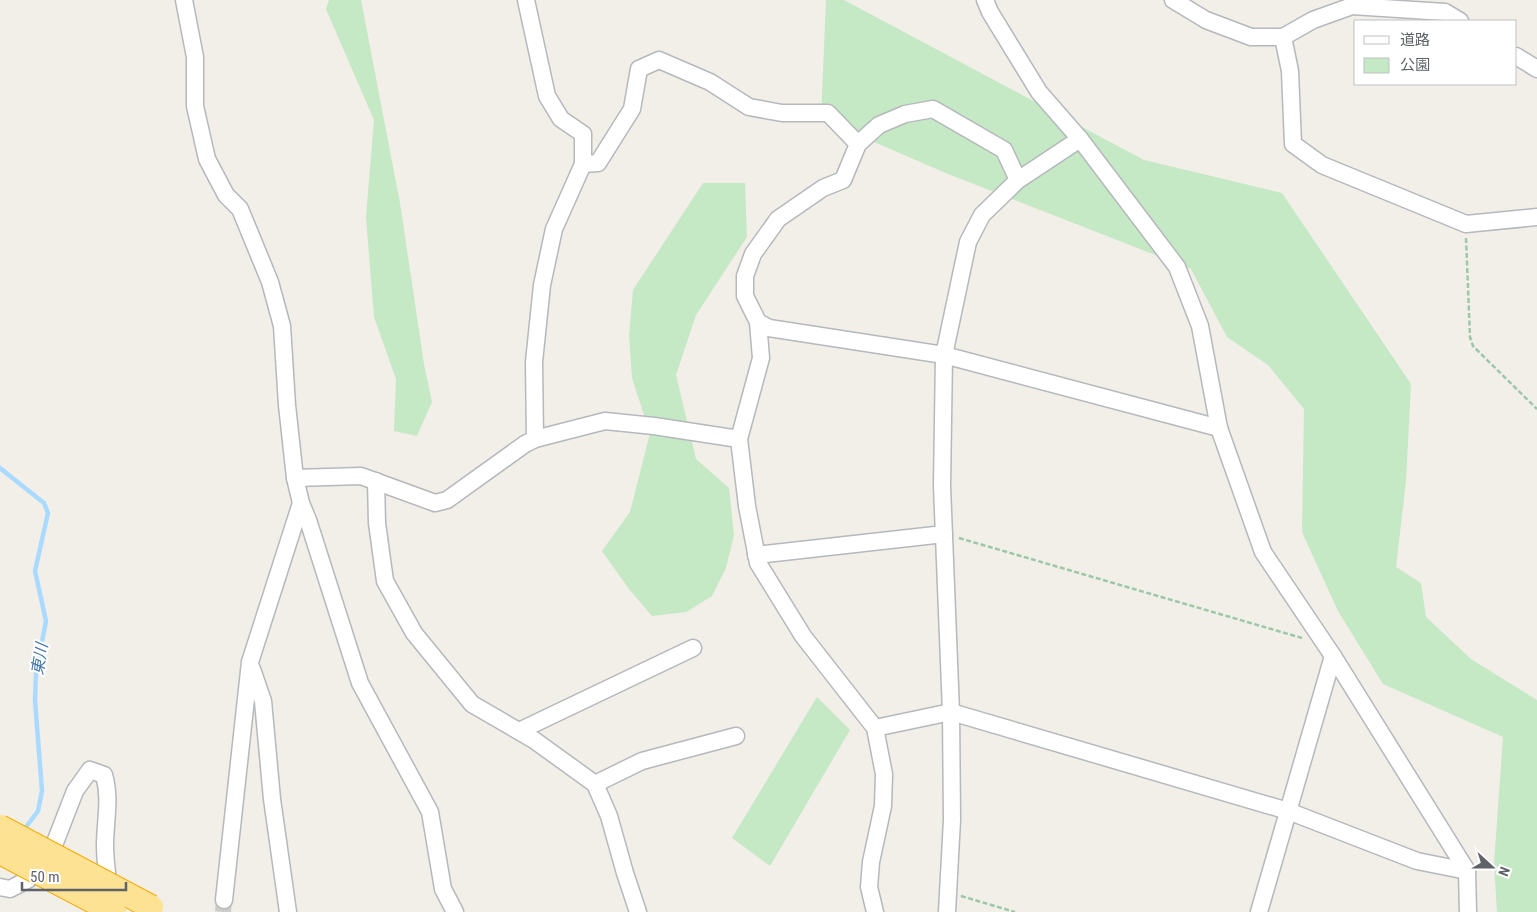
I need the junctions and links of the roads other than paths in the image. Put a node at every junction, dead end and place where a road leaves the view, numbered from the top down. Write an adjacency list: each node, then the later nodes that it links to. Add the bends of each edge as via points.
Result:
1 (184, 0): 20 (street, via 194,57 195,106 207,159 226,196 240,208 270,282 282,326)
2 (526, 0): 12 (street, via 546,96 561,118 583,134)
3 (985, 0): 10 (street, via 1039,92)
4 (1173, 0): 7 (street, via 1206,20 1251,37)
5 (1446, 6): 6 (street); 7 (street, via 1352,6 1313,20)
6 (1459, 20)
7 (1283, 37): 14 (street, via 1290,71 1292,144 1322,165 1466,224)
8 (1517, 57): 9 (street)
9 (1537, 69)
10 (1080, 139): 13 (street); 17 (street, via 1177,267 1200,326)
11 (858, 144): 12 (street, via 828,113 782,113 749,107 710,82 659,60 639,69 632,109 598,164); 13 (street, via 879,125 905,114 933,109 1004,150); 15 (street, via 843,180 823,188 778,219 753,254 745,276 745,296)
12 (583, 164): 18 (street, via 554,229 542,285 534,362)
13 (1018, 180): 16 (street, via 982,216 968,242)
14 (1537, 217)
15 (758, 322): 16 (street, via 769,328); 19 (street, via 761,358)
16 (944, 355): 17 (street); 23 (street)
17 (1219, 428): 26 (street, via 1263,552)
18 (535, 439): 19 (street, via 604,421); 21 (street, via 513,451 447,500 435,502)
19 (739, 439): 24 (street)
20 (295, 478): 21 (street, via 361,476); 22 (street)
21 (376, 482): 30 (street, via 376,523 385,581 414,633 472,704)
22 (301, 503): 27 (street); 42 (street, via 360,683 430,812 443,889)
23 (944, 534): 24 (street); 28 (street)
24 (756, 555): 29 (street, via 803,636)
25 (693, 648): 30 (street)
26 (1329, 650): 33 (street); 36 (street)
27 (250, 662): 38 (street); 41 (street, via 263,701 272,800)
28 (950, 712): 29 (street); 33 (street); 45 (street, via 952,820)
29 (875, 728): 44 (street, via 884,774 883,806 869,887)
30 (519, 731): 32 (street)
31 (736, 736): 32 (street, via 642,761)
32 (595, 784): 43 (street, via 609,816)
33 (1288, 811): 36 (street, via 1418,861); 46 (street)
34 (0, 827): 39 (highway, bridge)
35 (0, 852): 40 (highway, bridge)
36 (1467, 871): 47 (street)
37 (0, 887): 40 (street, via 10,888 29,879 49,858 75,791 90,770 104,776 107,784 109,800 105,846)
38 (224, 900)
39 (151, 907)
40 (113, 912)
41 (288, 912)
42 (455, 912)
43 (638, 912)
44 (875, 912)
45 (947, 912)
46 (1259, 912)
47 (1468, 912)

